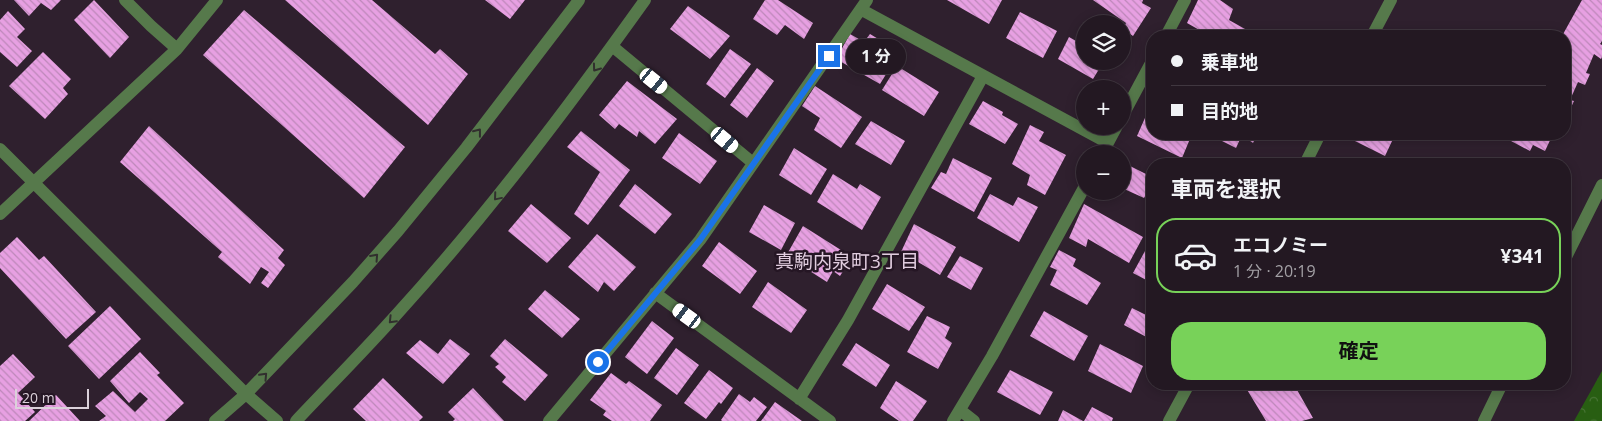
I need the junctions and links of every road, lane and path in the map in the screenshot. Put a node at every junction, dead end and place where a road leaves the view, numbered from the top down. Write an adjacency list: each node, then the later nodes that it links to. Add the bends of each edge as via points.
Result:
1 (125, 0): 11 (street)
2 (217, 0): 11 (street)
3 (579, 0): 28 (street, one-way to 3, via 398,231)
4 (645, 0): 10 (street)
5 (1185, 0): 8 (street)
6 (1391, 0): 9 (street)
7 (865, 5): 13 (street); 19 (street)
8 (1169, 30)
9 (1375, 30)
10 (612, 46): 19 (street); 34 (street, one-way to 34, via 466,234 397,314)
11 (177, 49): 20 (street)
12 (1146, 72): 14 (street)
13 (983, 76): 16 (street); 29 (street, via 848,320)
14 (1131, 100)
15 (1317, 140): 18 (street)
16 (1100, 145)
17 (0, 149): 20 (street)
18 (1307, 158)
19 (753, 163): 25 (street, via 700,240)
20 (33, 183): 23 (street); 28 (street)
21 (1602, 186): 24 (street)
22 (1077, 200): 30 (street)
23 (0, 214)
24 (1571, 247)
25 (655, 293): 29 (street); 31 (street)
26 (1186, 390): 37 (street)
27 (1499, 390): 38 (street)
28 (246, 394): 32 (street); 33 (street)
29 (799, 399): 35 (street)
30 (956, 416): 36 (street)
31 (553, 420)
32 (215, 421)
33 (277, 421)
34 (296, 421)
35 (830, 421)
36 (974, 421)
37 (1169, 421)
38 (1484, 421)

